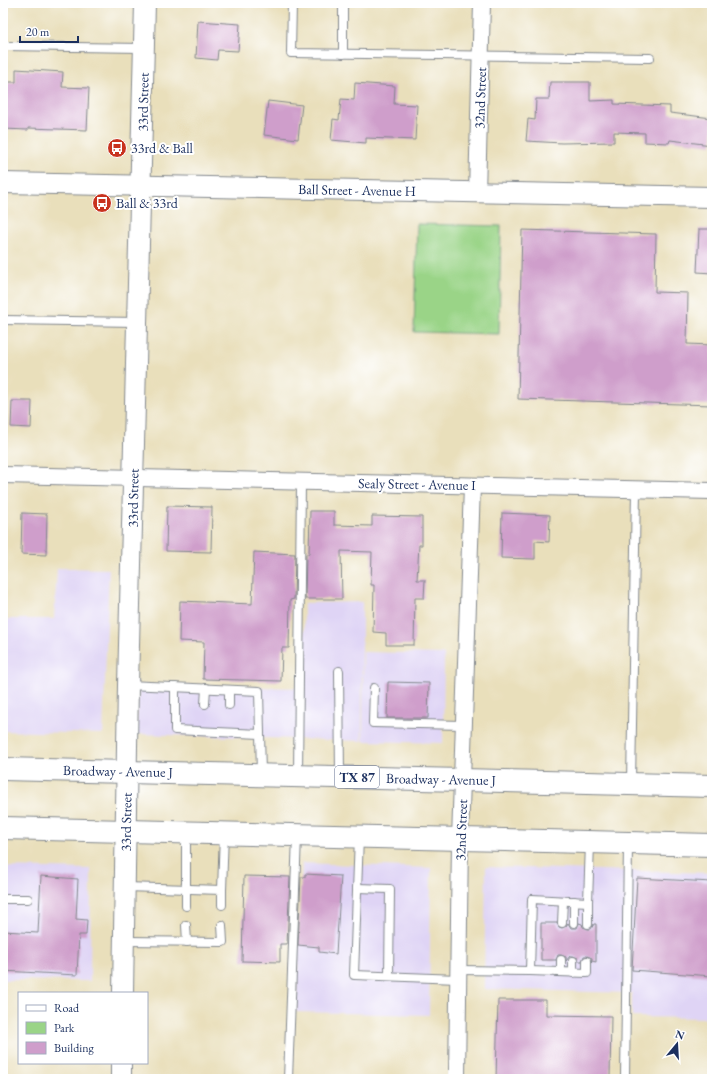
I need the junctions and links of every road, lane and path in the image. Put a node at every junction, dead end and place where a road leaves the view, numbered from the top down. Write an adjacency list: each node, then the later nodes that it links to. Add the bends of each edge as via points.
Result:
1 (146, 3): 6 (street, 33rd Street)
2 (292, 3): 7 (lane, via 291,53)
3 (343, 3): 7 (lane)
4 (482, 3): 8 (street, 32nd Street)
5 (3, 46): 6 (lane)
6 (144, 48): 11 (street, 33rd Street)
7 (343, 54): 8 (lane)
8 (481, 56): 9 (lane); 12 (street, 32nd Street)
9 (650, 58)
10 (3, 183): 11 (street, Ball Street - Avenue H)
11 (142, 186): 12 (street, Ball Street - Avenue H); 15 (street, 33rd Street)
12 (477, 192): 13 (street, Ball Street - Avenue H)
13 (712, 197)
14 (3, 320): 15 (lane)
15 (138, 322): 17 (street, 33rd Street)
16 (3, 474): 17 (street, Sealy Street - Avenue I)
17 (133, 478): 18 (street, Sealy Street - Avenue I); 23 (street, 33rd Street)
18 (301, 482): 19 (street, Sealy Street - Avenue I); 35 (lane)
19 (472, 486): 20 (street, Sealy Street - Avenue I); 30 (street, 32nd Street)
20 (636, 490): 21 (street, Sealy Street - Avenue I); 38 (lane)
21 (712, 491)
22 (339, 671): 36 (lane)
23 (128, 685): 24 (lane); 33 (street, 33rd Street)
24 (175, 687): 25 (lane); 31 (lane, via 175,730 229,730)
25 (206, 688): 27 (lane); 28 (lane)
26 (374, 688): 30 (lane, via 373,723)
27 (228, 690): 29 (lane); 31 (lane, via 259,691)
28 (205, 704)
29 (229, 705)
30 (464, 725): 37 (street, 32nd Street)
31 (260, 734): 34 (lane)
32 (3, 769): 33 (main road, Broadway - Avenue J / TX 87)
33 (126, 772): 34 (main road, Broadway - Avenue J / TX 87); 41 (street, 33rd Street)
34 (261, 775): 35 (main road, Broadway - Avenue J / TX 87)
35 (298, 776): 36 (main road, Broadway - Avenue J / TX 87)
36 (340, 777): 37 (main road, Broadway - Avenue J / TX 87)
37 (462, 780): 38 (main road, Broadway - Avenue J / TX 87); 46 (street, 32nd Street)
38 (630, 784): 39 (main road, Broadway - Avenue J / TX 87)
39 (712, 786)
40 (3, 828): 41 (main road)
41 (126, 831): 42 (main road); 50 (street, 33rd Street)
42 (186, 832): 43 (main road); 52 (lane)
43 (224, 833): 44 (main road); 53 (lane)
44 (297, 835): 45 (main road); 79 (lane)
45 (359, 836): 46 (main road); 51 (lane)
46 (460, 839): 47 (main road); 74 (street, 32nd Street)
47 (590, 842): 48 (main road); 58 (lane)
48 (628, 843): 49 (main road); 81 (lane)
49 (712, 845)
50 (125, 887): 52 (lane); 66 (street, 33rd Street)
51 (357, 888): 75 (lane, via 390,889); 75 (lane, via 354,975)
52 (185, 889): 53 (lane); 60 (lane)
53 (222, 890): 59 (lane)
54 (3, 899): 55 (lane)
55 (28, 899)
56 (563, 900): 57 (lane); 61 (lane); 71 (lane, via 532,899)
57 (574, 901): 58 (lane); 62 (lane)
58 (588, 902): 63 (lane)
59 (222, 905)
60 (186, 906)
61 (562, 923)
62 (574, 923)
63 (588, 924)
64 (186, 925): 67 (lane)
65 (222, 925): 67 (lane, via 223,942)
66 (124, 941): 67 (lane); 76 (street, 33rd Street)
67 (187, 942)
68 (561, 960): 72 (lane)
69 (573, 961): 73 (lane)
70 (587, 961): 73 (lane, via 587,973)
71 (530, 971): 72 (lane); 74 (lane)
72 (561, 972): 73 (lane)
73 (573, 973)
74 (458, 974): 75 (lane); 80 (street, 32nd Street)
75 (389, 976)
76 (122, 992)
77 (121, 1064): 78 (street)
78 (121, 1079)
79 (288, 1079)
80 (457, 1079)
81 (625, 1079)

